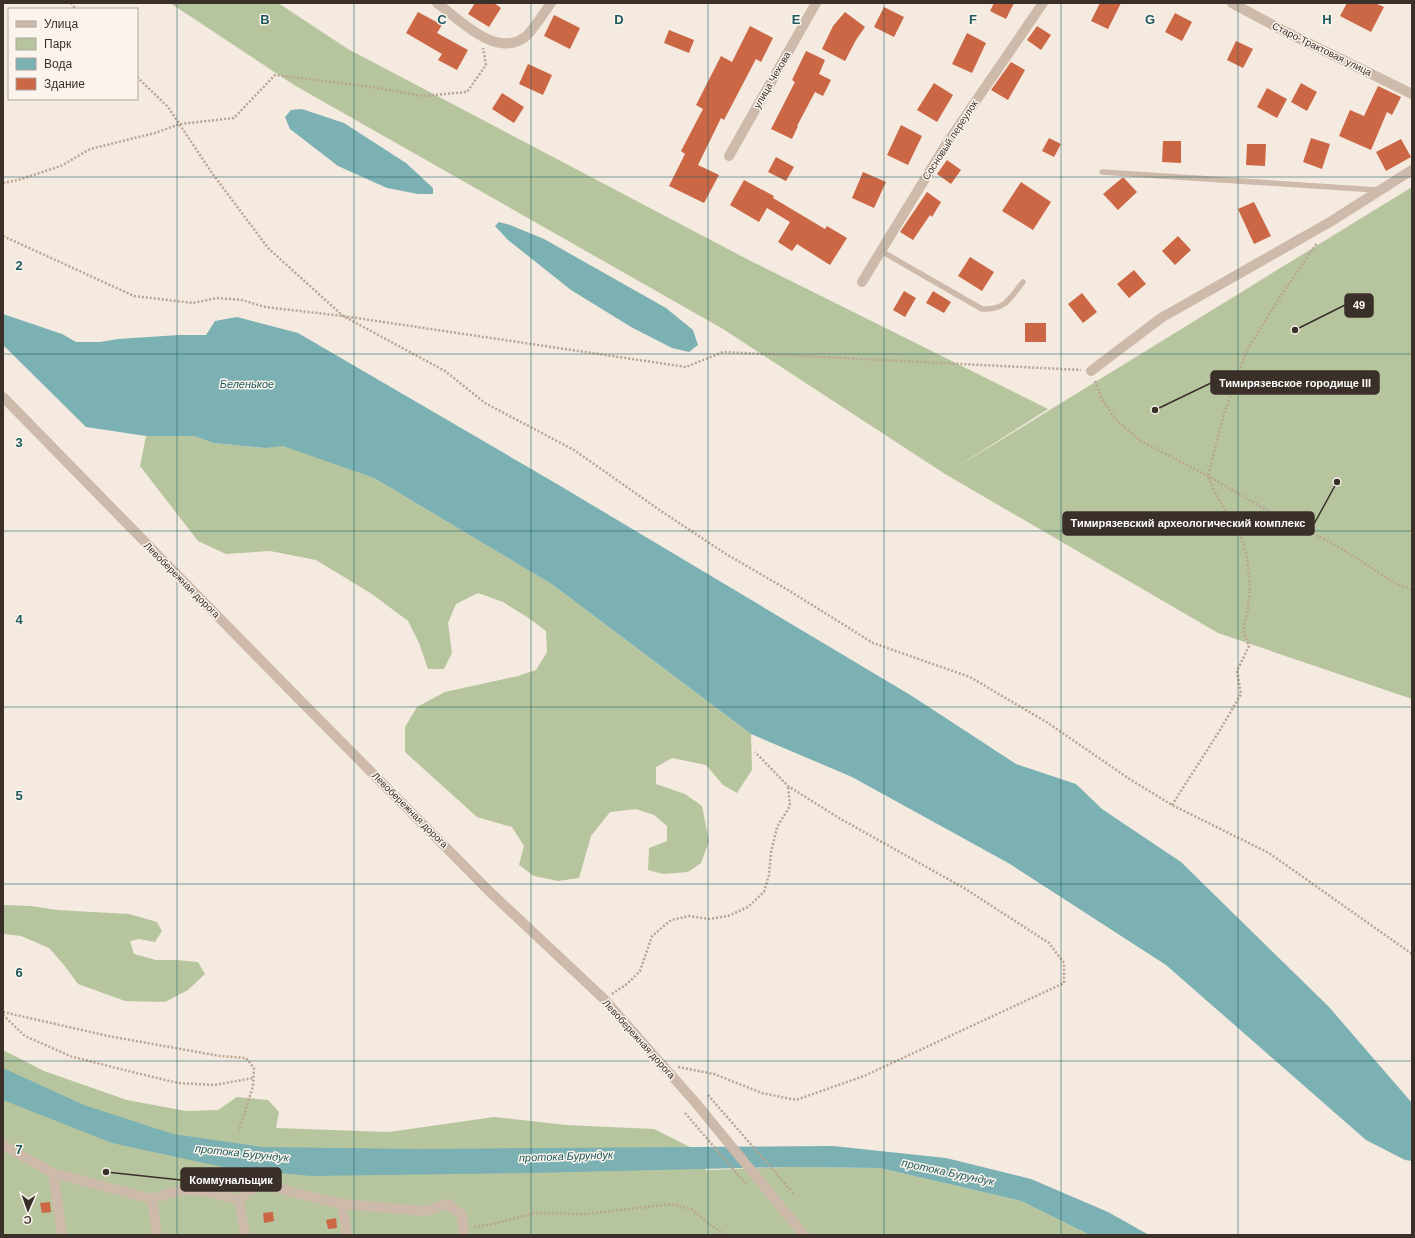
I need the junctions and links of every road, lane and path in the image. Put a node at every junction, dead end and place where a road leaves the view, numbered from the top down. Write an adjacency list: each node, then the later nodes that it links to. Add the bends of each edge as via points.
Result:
1 (437, 3): 6 (street)
2 (551, 3): 6 (street, via 525,37 516,42 491,42)
3 (816, 3): 10 (street, улица Чехова)
4 (1043, 3): 17 (street, Сосновый переулок, via 944,146)
5 (1232, 3): 8 (street, Старо-Трактовая улица)
6 (480, 36): 9 (path, via 486,65 467,92 423,96 276,75 234,118)
7 (138, 78): 9 (path, via 168,107)
8 (1412, 94)
9 (180, 124): 13 (path, via 90,149 62,166); 20 (path, via 212,173 268,248)
10 (729, 156)
11 (1412, 170): 14 (street)
12 (1102, 172): 14 (lane)
13 (3, 183)
14 (1380, 190): 21 (street, via 1330,222 1161,318)
15 (3, 236): 20 (path, via 134,296 193,303 217,298 242,300 265,307)
16 (1317, 242): 23 (path, via 1247,350 1224,414)
17 (881, 251): 18 (street, Сосновый переулок); 19 (lane, via 982,308 1003,306)
18 (862, 282)
19 (1023, 282)
20 (343, 316): 21 (path, via 686,367 723,352); 27 (path, via 445,371 485,403 574,450 720,550 874,643 970,678 1048,723)
21 (1091, 371): 23 (path, via 1102,401 1116,420 1140,440)
22 (3, 397): 29 (street, Левобережная дорога, via 474,875)
23 (1208, 476): 24 (path, via 1279,517 1334,544 1395,583); 27 (path, via 1215,493 1240,534 1247,556 1250,586 1243,630 1249,646 1237,671 1240,694)
24 (1412, 590)
25 (755, 752): 26 (path)
26 (788, 786): 29 (path, via 790,806 777,827 764,892 748,907 728,916 709,919 689,916 671,920 652,936 640,971 627,984); 31 (path, via 839,818 964,888 1049,943 1064,963 1064,983 864,1076 796,1100 762,1093 714,1074)
27 (1172, 805): 28 (path, via 1269,852)
28 (1412, 954)
29 (604, 999): 31 (street, Левобережная дорога)
30 (3, 1014): 32 (path, via 25,1036 70,1056 127,1071 178,1083 215,1085); 32 (path, via 108,1036 220,1056 246,1058 254,1068)
31 (660, 1063): 49 (street, Левобережная дорога)
32 (253, 1078): 35 (path, via 253,1086)
33 (708, 1095): 39 (path)
34 (685, 1113): 38 (path)
35 (239, 1131)
36 (3, 1145): 37 (street)
37 (53, 1173): 40 (street); 44 (street)
38 (751, 1190)
39 (794, 1194)
40 (152, 1199): 41 (street, via 184,1190 205,1191); 45 (street)
41 (239, 1200): 42 (street, via 246,1192 257,1187 272,1186); 46 (street)
42 (342, 1204): 43 (street, via 426,1211 448,1204 462,1215); 47 (street)
43 (464, 1232): 48 (path, via 534,1213 586,1214 672,1204 692,1209)
44 (62, 1235)
45 (157, 1235)
46 (245, 1235)
47 (347, 1235)
48 (724, 1235)
49 (804, 1235)

